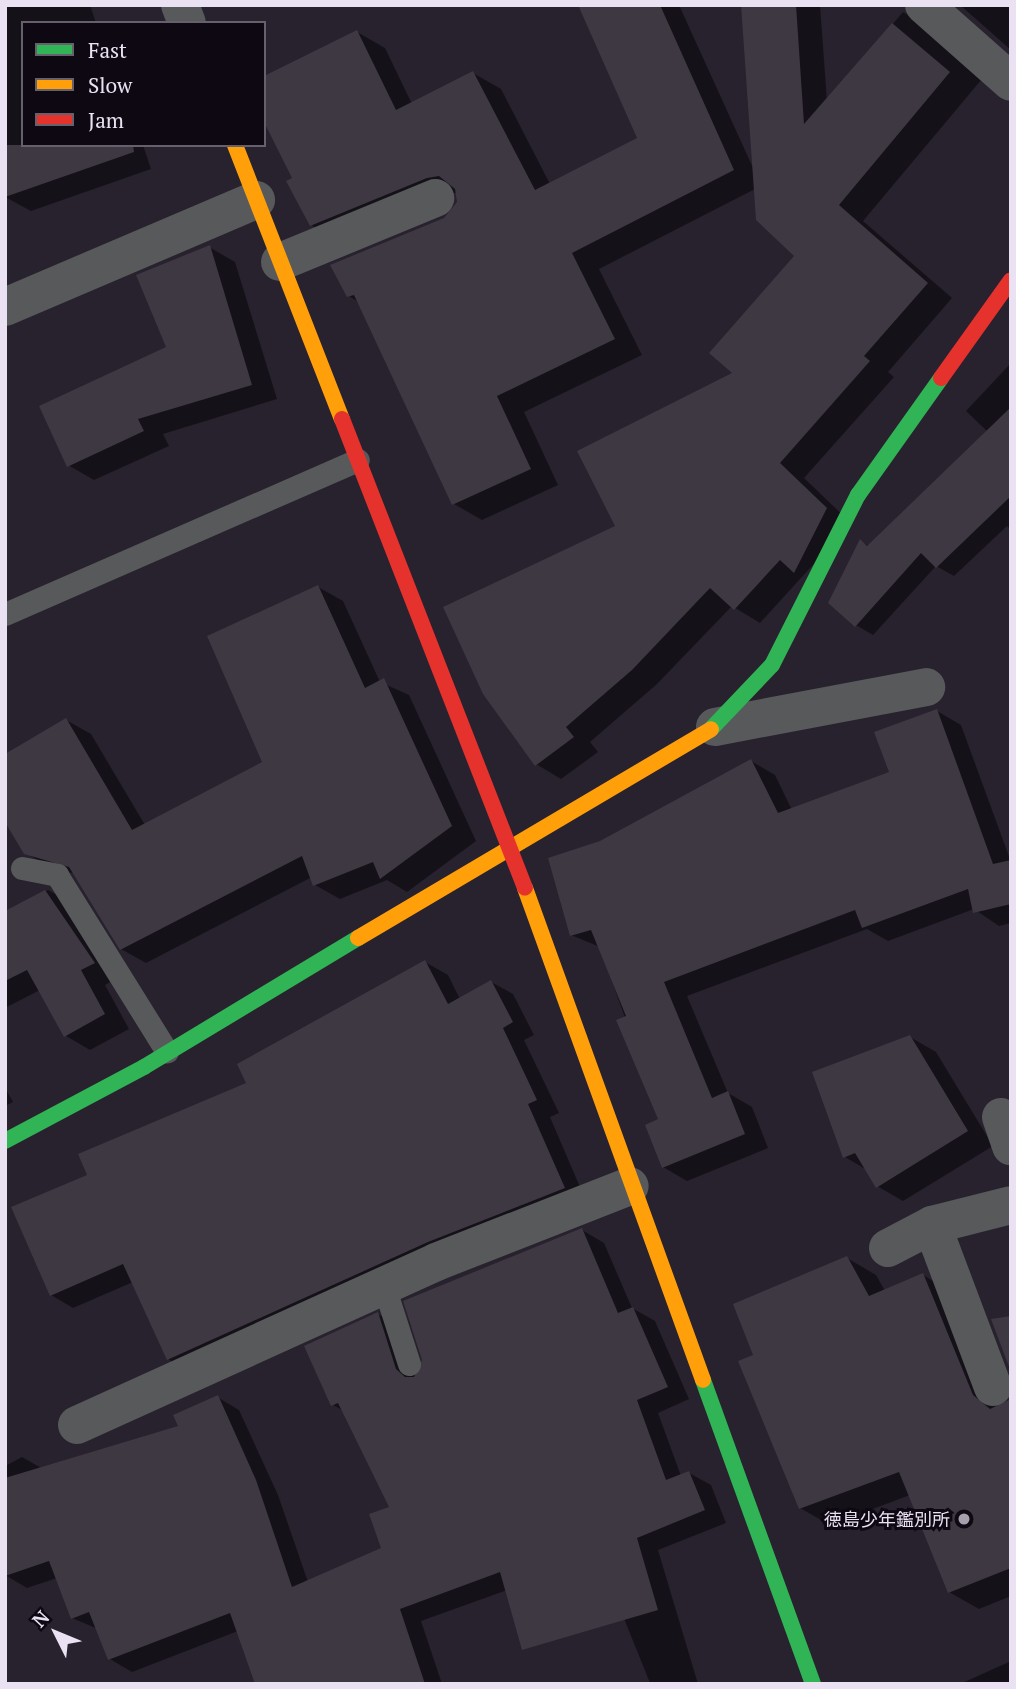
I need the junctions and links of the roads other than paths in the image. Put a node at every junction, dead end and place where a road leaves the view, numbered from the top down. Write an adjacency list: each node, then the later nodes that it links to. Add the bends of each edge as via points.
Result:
1 (924, 5): 2 (street)
2 (1011, 82)
3 (236, 147): 5 (street)
4 (435, 198): 6 (street)
5 (256, 200): 6 (street); 8 (street)
6 (280, 262): 9 (street)
7 (1011, 280): 12 (street, via 858,495 772,665)
8 (5, 307)
9 (358, 460): 10 (lane); 13 (street)
10 (5, 614)
11 (926, 687): 12 (street)
12 (715, 727): 13 (street)
13 (509, 845): 15 (street); 17 (street)
14 (22, 868): 15 (lane, via 57,875)
15 (167, 1052): 16 (street)
16 (5, 1141)
17 (630, 1186): 21 (street); 25 (street)
18 (1011, 1205): 19 (street)
19 (932, 1225): 20 (street); 23 (street)
20 (888, 1248)
21 (384, 1286): 22 (lane); 24 (street)
22 (409, 1364)
23 (993, 1387)
24 (77, 1425)
25 (813, 1684)

